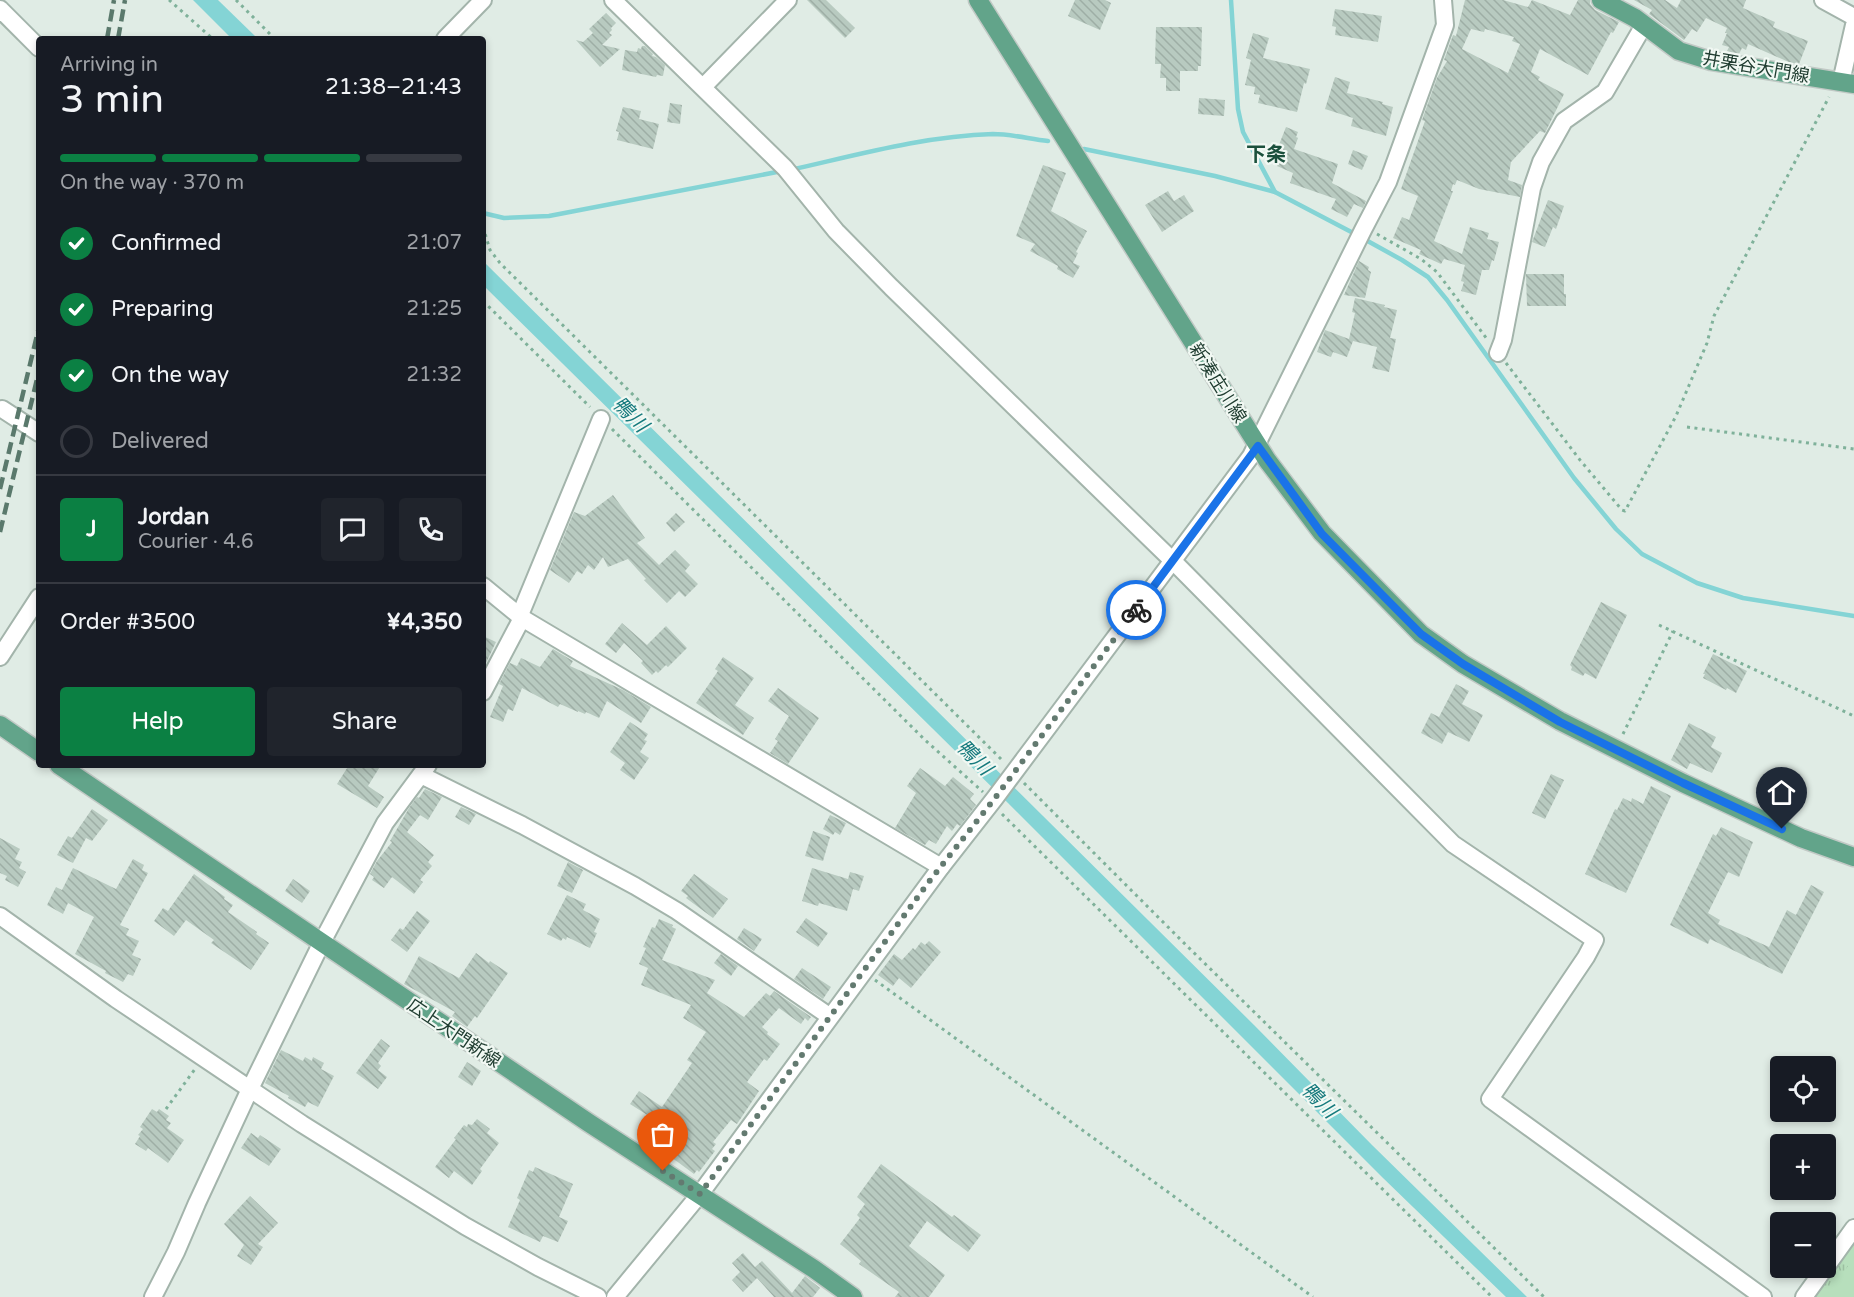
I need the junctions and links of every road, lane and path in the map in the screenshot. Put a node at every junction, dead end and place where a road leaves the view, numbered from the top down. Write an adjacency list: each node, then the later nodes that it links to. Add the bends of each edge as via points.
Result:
1 (169, 0): 14 (path)
2 (236, 0): 15 (path)
3 (483, 0): 16 (street)
4 (613, 0): 19 (street)
5 (788, 0): 19 (street)
6 (978, 0): 27 (main road, 新湊庄川線)
7 (1443, 0): 20 (street, via 1445,25 1388,182)
8 (1601, 0): 12 (main road, 井栗谷大門線)
9 (1823, 0): 11 (street)
10 (0, 9): 17 (street)
11 (1854, 17)
12 (1644, 25): 18 (main road, 井栗谷大門線, via 1679,51 1711,61); 22 (street, via 1605,92 1564,121 1541,162 1532,188)
13 (1854, 26): 18 (street)
14 (210, 36)
15 (272, 36)
16 (448, 36)
17 (36, 45)
18 (1843, 82): 22 (path, via 1828,101 1714,316 1707,343 1676,416 1625,511 1580,460)
19 (703, 87): 29 (street, via 785,168 836,231 891,287)
20 (1361, 233): 22 (path, via 1420,259 1437,272); 27 (street)
21 (486, 304): 24 (path)
22 (1498, 353)
23 (2, 409): 26 (street)
24 (601, 419): 32 (street); 43 (path, via 924,738)
25 (1687, 427): 28 (path)
26 (36, 431)
27 (1258, 446): 29 (street); 40 (main road, 新湊庄川線, via 1322,534 1421,634 1560,722)
28 (1854, 449)
29 (1173, 561): 43 (street); 63 (street, via 1452,844 1595,940 1490,1098)
30 (486, 588): 32 (street)
31 (36, 602): 35 (street)
32 (521, 616): 36 (street); 45 (street)
33 (1659, 625): 34 (path)
34 (1673, 631): 37 (path); 40 (path)
35 (0, 657)
36 (486, 686)
37 (1854, 716)
38 (2, 731): 39 (main road)
39 (36, 750)
40 (1617, 750): 44 (main road, 新湊庄川線, via 1802,838)
41 (62, 768): 47 (main road, 広上大門新線)
42 (424, 770): 47 (street, via 385,823); 49 (street, via 677,911)
43 (993, 801): 45 (street); 62 (path)
44 (1854, 857)
45 (941, 867): 48 (street)
46 (0, 916): 50 (street)
47 (321, 944): 51 (street); 53 (main road, 広上大門新線)
48 (864, 972): 49 (street); 61 (path)
49 (829, 1016): 53 (street)
50 (202, 1058): 51 (street); 52 (path)
51 (250, 1089): 57 (street); 58 (street, via 465,1226)
52 (166, 1109)
53 (700, 1194): 59 (street); 60 (main road, 広上大門新線)
54 (1854, 1228): 55 (street)
55 (1836, 1252)
56 (1817, 1278): 64 (street)
57 (153, 1297)
58 (598, 1297)
59 (615, 1297)
60 (853, 1297)
61 (1313, 1297)
62 (1492, 1297)
63 (1763, 1297)
64 (1804, 1297)

